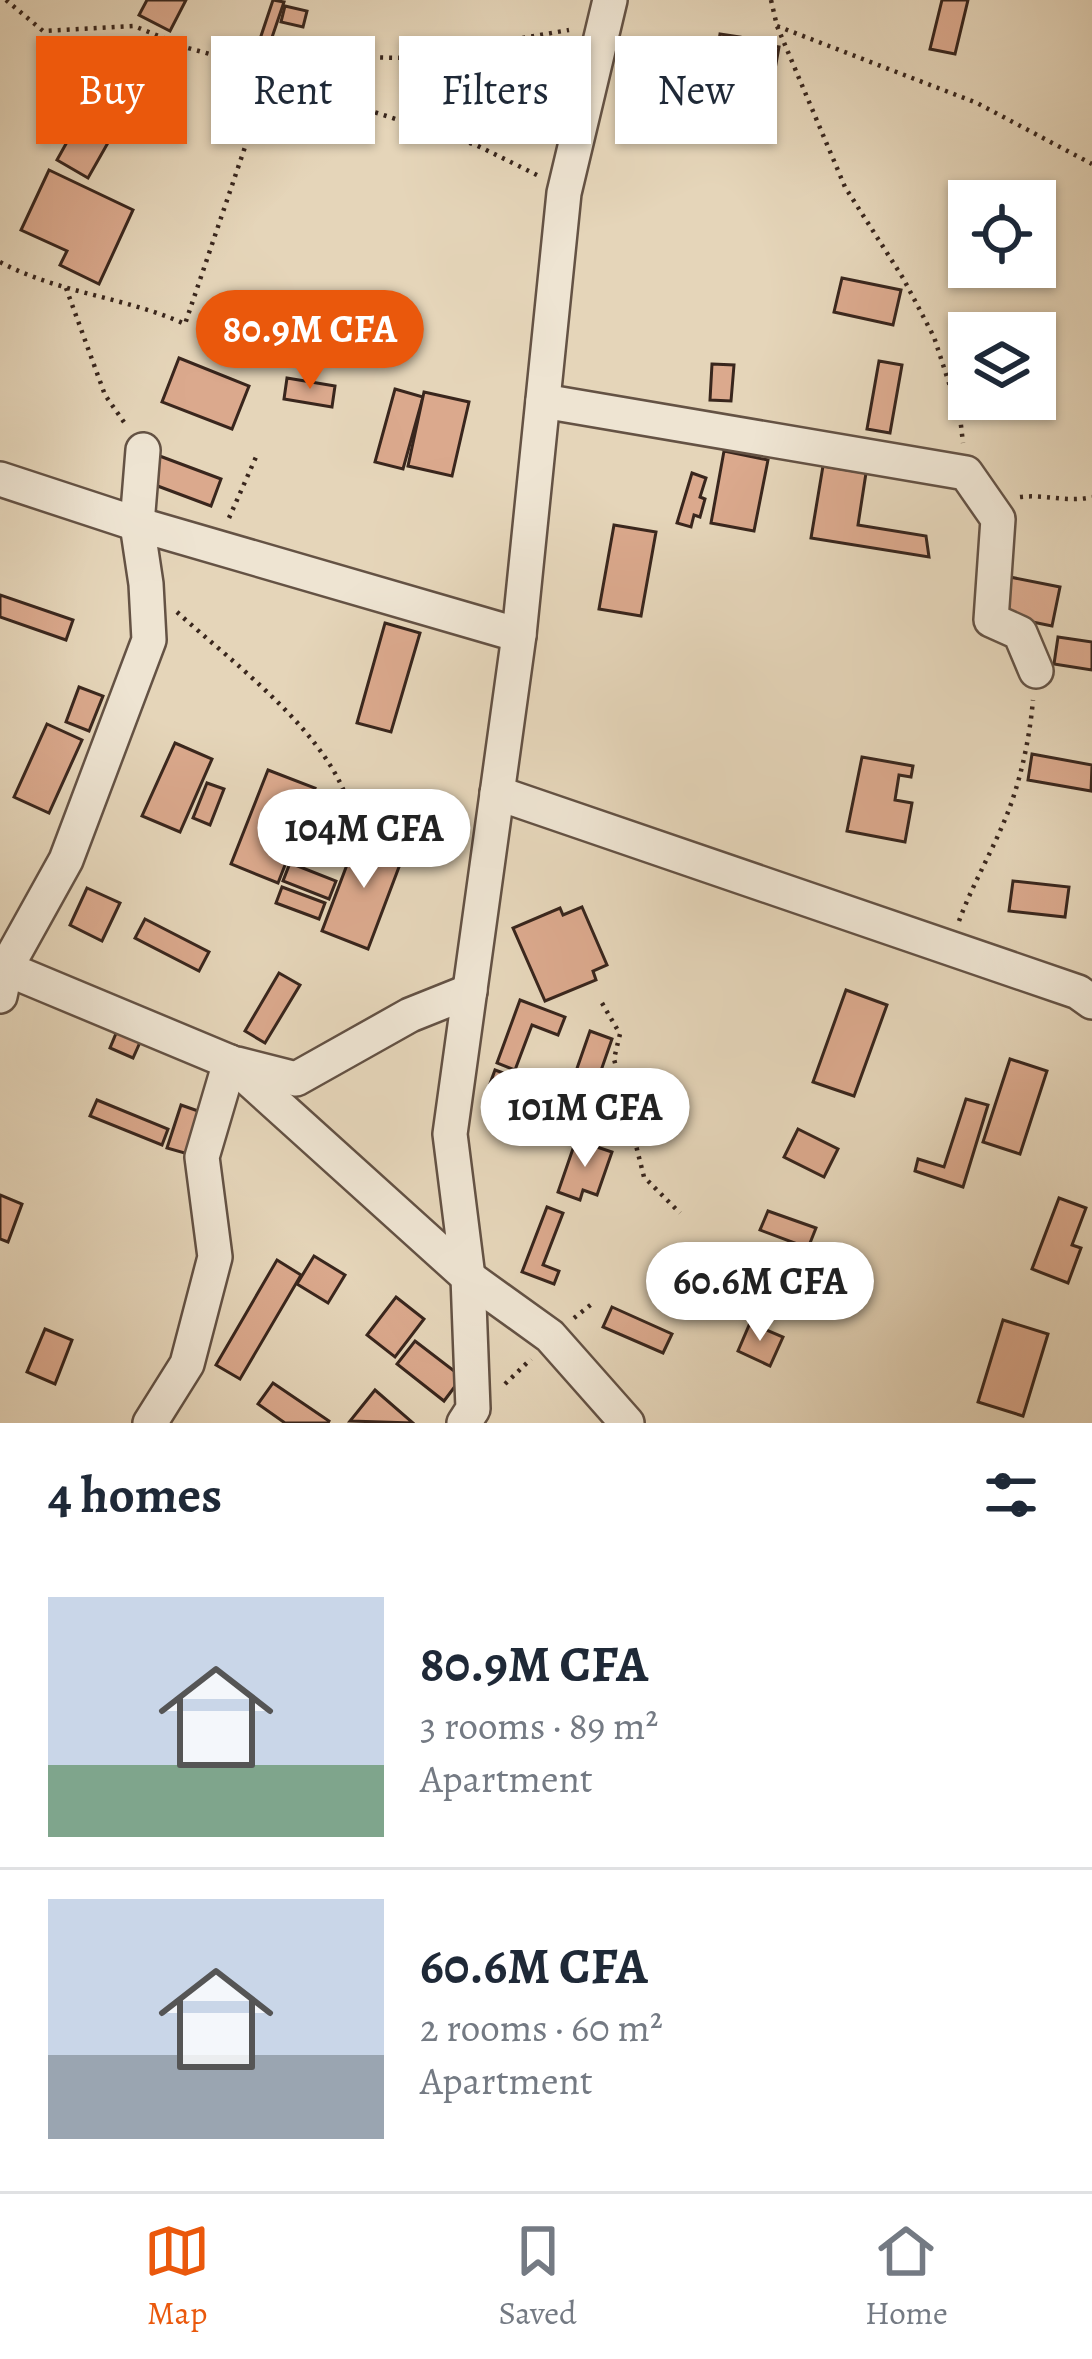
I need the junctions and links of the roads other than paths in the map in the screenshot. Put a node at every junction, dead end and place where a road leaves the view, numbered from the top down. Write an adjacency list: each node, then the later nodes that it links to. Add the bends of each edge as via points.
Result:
1 (608, 12): 2 (street, via 564,194)
2 (543, 401): 6 (street); 7 (street, via 966,473 998,519 991,620 1020,633)
3 (143, 450): 5 (street)
4 (0, 478): 5 (street)
5 (137, 524): 6 (street); 9 (street, via 149,640 66,860)
6 (519, 635): 8 (street)
7 (1036, 670)
8 (497, 793): 10 (street); 11 (street)
9 (2, 977): 12 (street)
10 (470, 991): 12 (street, via 296,1079); 13 (street, via 450,1134)
11 (1092, 1001)
12 (230, 1062): 13 (street); 14 (street, via 202,1156 215,1257 187,1364)
13 (468, 1277): 15 (street, via 473,1409); 16 (street, via 550,1336)
14 (150, 1423)
15 (464, 1423)
16 (627, 1423)

